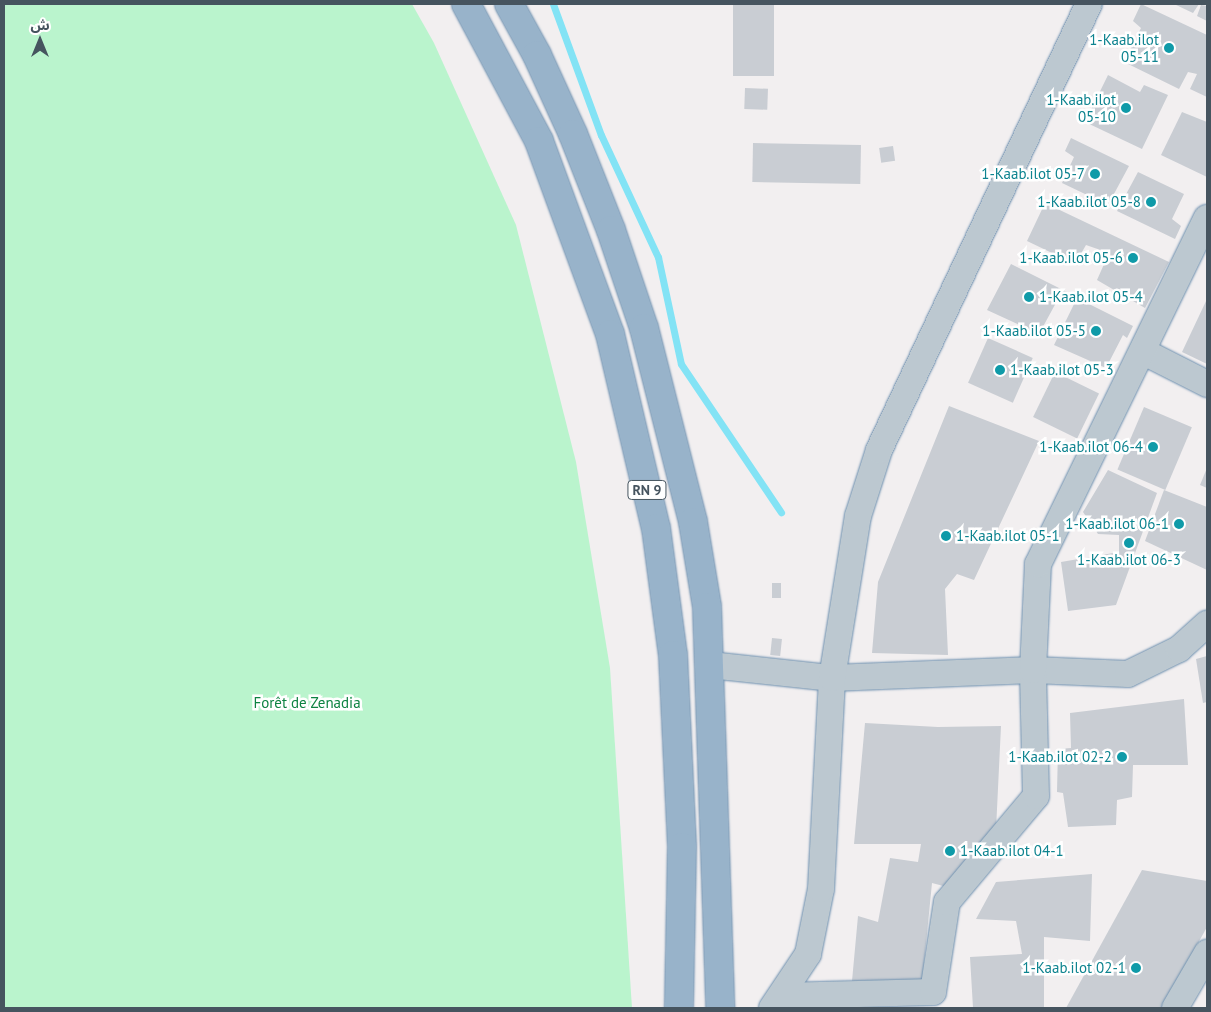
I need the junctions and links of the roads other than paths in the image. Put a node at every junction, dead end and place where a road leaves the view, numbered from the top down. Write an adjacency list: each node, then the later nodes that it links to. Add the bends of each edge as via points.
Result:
1 (466, 4): 13 (highway, RN 9, via 539,141 610,334 656,528 673,664 682,847)
2 (508, 4): 8 (highway, RN 9, via 537,55 573,134 611,230 644,328 693,522 707,606)
3 (1089, 4): 10 (street, via 879,450 858,516)
4 (1207, 218): 5 (street)
5 (1144, 352): 6 (street); 9 (street, via 1038,564)
6 (1207, 384)
7 (1207, 624): 9 (street, via 1180,649 1128,674)
8 (710, 665): 10 (street); 14 (highway, RN 9)
9 (1033, 670): 10 (street); 12 (street, via 1036,796 947,902 933,992)
10 (832, 678): 12 (street, via 820,889 808,954)
11 (1207, 953): 15 (street)
12 (779, 1004)
13 (679, 1008)
14 (720, 1008)
15 (1175, 1008)

